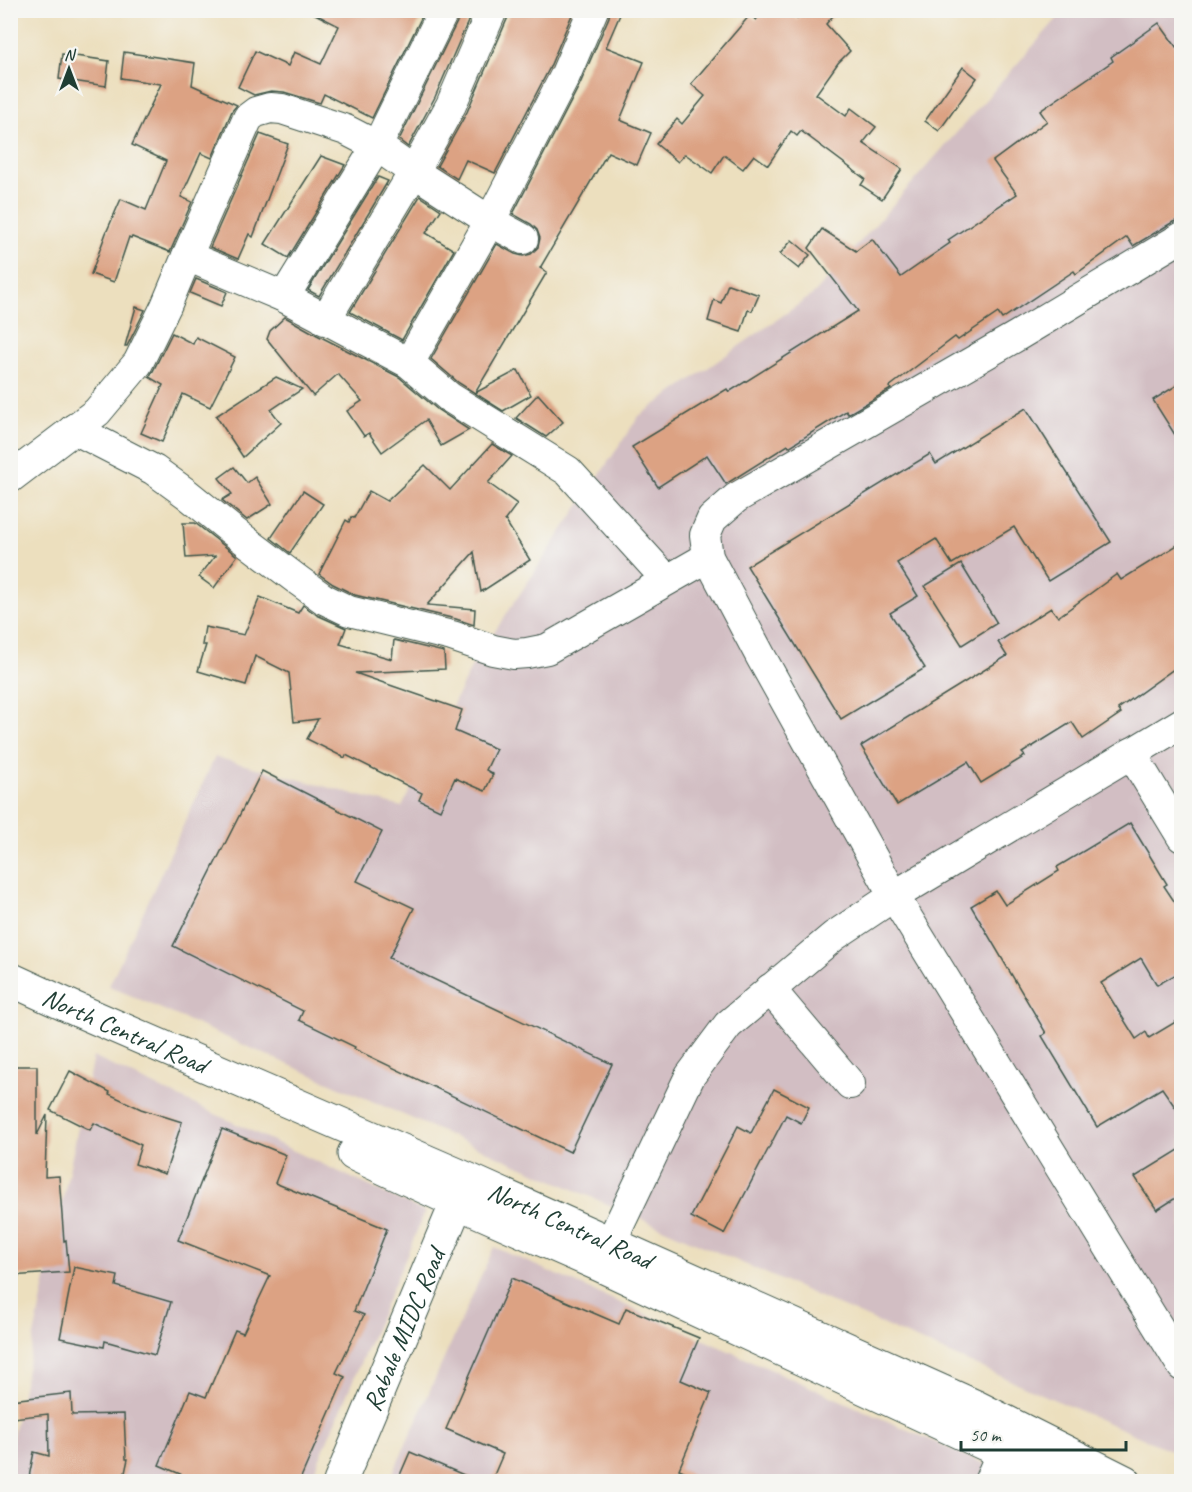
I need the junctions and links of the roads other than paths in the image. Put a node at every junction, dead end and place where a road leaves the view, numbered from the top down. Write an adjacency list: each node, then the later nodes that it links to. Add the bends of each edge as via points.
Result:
1 (444, 10): 4 (street)
2 (492, 10): 5 (street, via 451,105)
3 (593, 10): 6 (street, via 565,76)
4 (377, 146): 5 (street); 9 (street, via 346,130 282,109 256,112 248,118); 10 (street)
5 (414, 172): 6 (street); 11 (street)
6 (490, 220): 8 (street); 12 (street)
7 (1182, 237): 15 (street, via 736,498 712,519 705,535)
8 (523, 239)
9 (187, 256): 10 (street); 13 (street, via 138,363 97,412)
10 (284, 297): 11 (street)
11 (325, 320): 12 (street)
12 (409, 363): 16 (street, via 449,397 568,471)
13 (74, 429): 14 (street); 16 (street, via 154,470 324,599 349,611 493,650 521,654 547,649)
14 (10, 477)
15 (708, 557): 16 (street); 20 (street)
16 (667, 580)
17 (1182, 723): 18 (street)
18 (1131, 753): 19 (street); 20 (street)
19 (1182, 837)
20 (894, 896): 22 (street, via 834,936); 27 (street)
21 (10, 979): 25 (main road, North Central Road)
22 (770, 989): 24 (street); 26 (street, via 728,1025 690,1076)
23 (10, 997): 25 (main road, North Central Road)
24 (850, 1084)
25 (472, 1195): 26 (main road, North Central Road); 29 (main road, Rabale MIDC Road); 30 (main road, Rabale MIDC Road)
26 (605, 1253): 28 (main road, North Central Road); 33 (main road, North Central Road, via 974,1406)
27 (1182, 1365)
28 (1002, 1451): 31 (street); 32 (main road, North Central Road)
29 (340, 1482)
30 (365, 1482)
31 (989, 1482)
32 (1066, 1482)
33 (1125, 1482)

